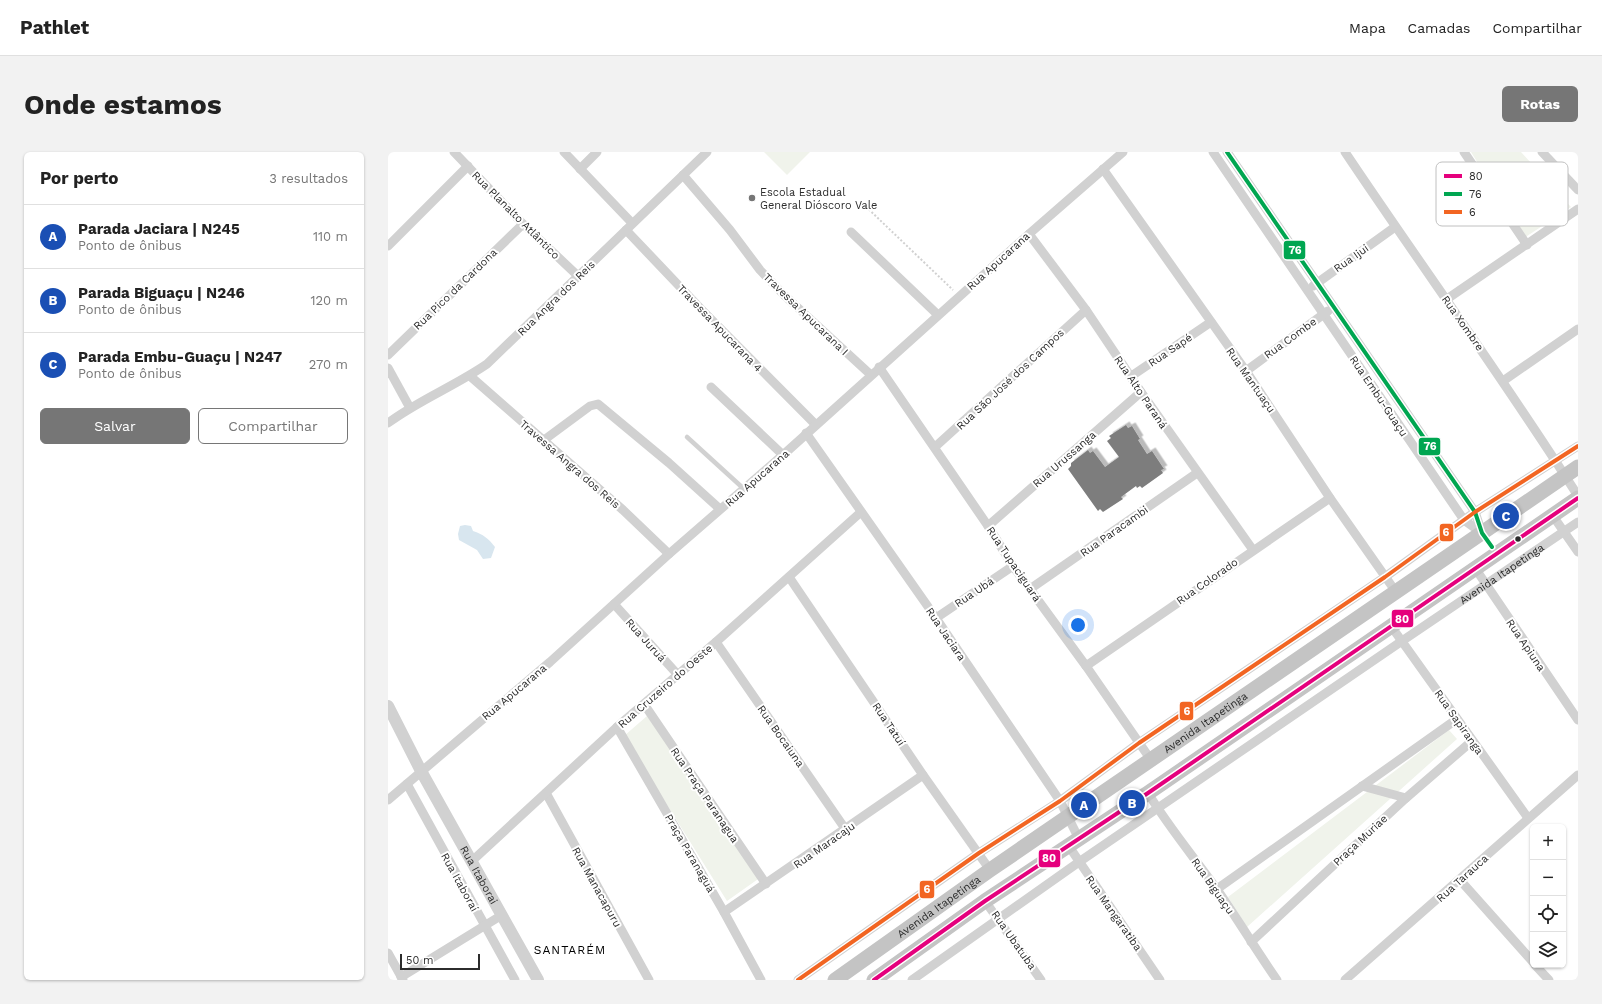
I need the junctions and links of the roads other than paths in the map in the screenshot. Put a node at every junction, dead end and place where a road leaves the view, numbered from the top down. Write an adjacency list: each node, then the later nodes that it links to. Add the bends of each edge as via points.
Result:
1 (454, 152): 13 (street, Rua Planalto Atlântico)
2 (564, 152): 14 (street, Travessa Apucarana 4)
3 (597, 152): 14 (street)
4 (707, 152): 16 (street, Rua Angra dos Reis)
5 (1213, 152): 32 (street, Rua Embu-Guaçu)
6 (1227, 152): 31 (street, Rua Embu-Guaçu)
7 (1345, 152): 25 (street, Rua Xombre)
8 (1464, 152): 11 (street)
9 (1542, 152): 12 (street)
10 (1121, 153): 15 (street, Rua Apucarana)
11 (1471, 162)
12 (1551, 162)
13 (468, 166): 21 (street, Rua Planalto Atlântico); 29 (street)
14 (580, 169): 24 (street, Travessa Apucarana 4)
15 (1104, 169): 27 (street, Rua Apucarana); 38 (street, Rua Mantuaçu)
16 (684, 175): 24 (street, Rua Angra dos Reis); 44 (street, Travessa Apucarana I, via 760,270)
17 (1568, 179): 18 (street)
18 (1578, 190)
19 (1578, 209): 20 (street)
20 (1568, 216)
21 (523, 224): 30 (street, Rua Planalto Atlântico); 40 (street, Rua Pico da Cardona)
22 (1514, 226): 28 (street)
23 (1554, 226): 28 (street)
24 (629, 227): 30 (street, Rua Angra dos Reis); 52 (street, Travessa Apucarana 4, via 700,309)
25 (1395, 227): 31 (street, Rua Ijui); 33 (street, Rua Xombre)
26 (851, 232): 37 (street)
27 (1029, 234): 35 (street, Rua Alto Paraná); 37 (street, Rua Apucarana)
28 (1527, 245): 33 (street)
29 (388, 246)
30 (578, 276): 45 (street, Rua Angra dos Reis, via 501,352)
31 (1318, 283): 32 (street, Rua Ijui); 34 (street, Rua Embu-Guaçu)
32 (1307, 290): 36 (street, Rua Embu-Guaçu)
33 (1447, 299): 47 (street, Rua Xombre)
34 (1334, 306): 36 (street, Rua Combe); 68 (street, Rua Embu-Guaçu)
35 (1086, 310): 46 (street, Rua Alto Paraná); 57 (street, Rua São José dos Campos)
36 (1324, 314): 43 (street, Rua Combe); 70 (street, Rua Embu-Guaçu)
37 (938, 315): 41 (street, Rua Apucarana)
38 (1210, 322): 43 (street, Rua Mantuaçu); 46 (street, Rua Sapé)
39 (1578, 329): 47 (street)
40 (388, 355)
41 (880, 367): 44 (street, Rua Apucarana); 57 (street, Rua Tupaciguará)
42 (388, 368): 50 (street)
43 (1246, 371): 65 (street, Rua Mantuaçu)
44 (871, 375): 52 (street, Rua Apucarana)
45 (470, 376): 50 (street, Rua Angra dos Reis); 55 (street, Travessa Angra dos Reis)
46 (1130, 377): 49 (street, Rua Alto Paraná)
47 (1503, 381): 59 (street, Rua Xombre)
48 (711, 387): 58 (street)
49 (1140, 392): 61 (street, Rua Alto Paraná); 72 (street, Rua Urussanga)
50 (410, 408): 51 (street, Rua Angra dos Reis)
51 (388, 423)
52 (816, 425): 53 (street, Rua Apucarana)
53 (806, 433): 58 (street, Rua Apucarana); 67 (street, Rua Jaciara)
54 (687, 437): 63 (lane)
55 (544, 440): 66 (street, via 596,404 669,463); 77 (street, Travessa Angra dos Reis)
56 (1578, 446): 59 (street, Avenida Itapetinga)
57 (935, 447): 72 (street, Rua Tupaciguará)
58 (783, 455): 63 (street, Rua Apucarana)
59 (1556, 461): 62 (street, Rua Xombre); 68 (street, Avenida Itapetinga)
60 (1578, 467): 62 (main road, Avenida Itapetinga)
61 (1197, 473): 75 (street, Rua Alto Paraná); 84 (street, Rua Paracambi)
62 (1565, 476): 64 (street, Rua Xombre); 74 (main road, Avenida Itapetinga)
63 (744, 489): 66 (street, Rua Apucarana)
64 (1578, 497): 69 (main road, Avenida Itapetinga)
65 (1330, 498): 75 (street, Rua Colorado); 82 (street, Rua Mantuaçu)
66 (720, 509): 77 (street, Rua Apucarana)
67 (861, 512): 81 (street, Rua Cruzeiro do Oeste); 87 (street, Rua Jaciara)
68 (1475, 512): 70 (street, Avenida Itapetinga); 74 (street, Rua Embu-Guaçu)
69 (1553, 516): 73 (street); 78 (main road, Avenida Itapetinga)
70 (1464, 520): 74 (street, Rua Embu-Guaçu); 82 (street, Avenida Itapetinga)
71 (1578, 522): 73 (street, Avenida Itapetinga)
72 (988, 526): 79 (street, Rua Tupaciguará)
73 (1564, 532): 76 (street); 83 (street, Avenida Itapetinga)
74 (1482, 533): 78 (main road); 85 (main road, Avenida Itapetinga)
75 (1253, 550): 92 (street, Rua Colorado)
76 (1578, 552)
77 (670, 554): 86 (street, Rua Apucarana)
78 (1496, 554): 80 (main road, Avenida Itapetinga)
79 (1013, 566): 84 (street, Rua Tupaciguará); 87 (street, Rua Ubá)
80 (1475, 568): 83 (street, Rua Apiuna); 88 (main road, Avenida Itapetinga)
81 (789, 577): 90 (street, Rua Cruzeiro do Oeste); 104 (street, Rua Tatuí)
82 (1385, 577): 85 (street, Rua Mantuaçu); 101 (street, Avenida Itapetinga)
83 (1485, 585): 89 (street, Avenida Itapetinga); 98 (street, Rua Apiuna)
84 (1030, 589): 92 (street, Rua Tupaciguará)
85 (1396, 592): 91 (main road, Avenida Itapetinga)
86 (614, 604): 94 (street, Rua Juruá); 103 (street, Rua Apucarana, via 550,662)
87 (936, 618): 112 (street, Rua Jaciara)
88 (1391, 626): 89 (street, Rua Sapiranga); 93 (main road, Avenida Itapetinga)
89 (1402, 641): 97 (street, Rua Sapiranga); 113 (street, Avenida Itapetinga)
90 (716, 642): 94 (street, Rua Cruzeiro do Oeste); 116 (street, Rua Bocaiuna)
91 (1311, 650): 93 (main road); 102 (main road, Avenida Itapetinga)
92 (1086, 666): 101 (street, Rua Tupaciguará)
93 (1325, 671): 109 (main road, Avenida Itapetinga)
94 (678, 675): 95 (street, Rua Cruzeiro do Oeste)
95 (644, 704): 99 (street, Rua Cruzeiro do Oeste); 123 (street, Rua Praça Paranagua)
96 (388, 706): 103 (street, Rua Itaborai)
97 (1457, 719): 100 (street, Rua Sapiranga); 107 (street)
98 (1578, 720)
99 (617, 727): 108 (street, Rua Cruzeiro do Oeste); 126 (street, Praça Paranaguá)
100 (1472, 741): 110 (street, Praça Muriae); 115 (street, Rua Sapiranga)
101 (1139, 743): 102 (street, Rua Tupaciguará); 112 (street, Avenida Itapetinga)
102 (1150, 760): 114 (main road, Avenida Itapetinga)
103 (421, 770): 106 (street, Rua Apucarana); 119 (street, Rua Itaborai)
104 (923, 775): 116 (street, Rua Maracaju); 118 (street, Rua Tatuí)
105 (1578, 775): 115 (street, Rua Tarauca)
106 (407, 784): 111 (street, Rua Apucarana); 129 (street, Rua Itaboraí)
107 (1362, 786): 110 (street); 124 (street)
108 (546, 793): 119 (street, Rua Cruzeiro do Oeste); 137 (street, Rua Manacapuru)
109 (1148, 793): 113 (street, Rua Biguaçu); 117 (main road, Avenida Itapetinga)
110 (1406, 798): 130 (street, Praça Muriae)
111 (388, 800)
112 (1060, 801): 114 (street, Rua Jaciara); 118 (street, Avenida Itapetinga)
113 (1158, 809): 120 (street, Avenida Itapetinga); 124 (street, Rua Biguaçu)
114 (1068, 817): 117 (street, Rua Jaciara); 121 (main road, Avenida Itapetinga)
115 (1528, 818): 122 (street, Rua Tarauca)
116 (846, 830): 123 (street, Rua Maracaju)
117 (1074, 842): 120 (street, Rua Mangaratiba); 125 (main road, Avenida Itapetinga)
118 (979, 853): 121 (street, Rua Tatuí); 139 (street, Avenida Itapetinga)
119 (472, 861): 127 (street, Rua Itaborai)
120 (1079, 862): 128 (street, Avenida Itapetinga); 144 (street, Rua Mangaratiba)
121 (990, 870): 140 (main road, Avenida Itapetinga)
122 (1460, 880): 132 (street); 146 (street, Rua Tarauca)
123 (766, 884): 126 (street, Rua Maracaju)
124 (1217, 889): 130 (street, Rua Biguaçu)
125 (985, 901): 128 (street, Rua Ubatuba); 141 (main road, Avenida Itapetinga)
126 (724, 912): 138 (street, Praça Paranaguá)
127 (502, 915): 129 (street); 136 (street, Rua Itaborai)
128 (1000, 919): 142 (street, Avenida Itapetinga); 143 (street, Rua Ubatuba)
129 (484, 925): 134 (street); 135 (street, Rua Itaboraí)
130 (1251, 942): 145 (street, Rua Biguaçu)
131 (388, 953): 134 (street)
132 (1530, 959)
133 (1538, 968): 147 (street)
134 (402, 978)
135 (515, 980)
136 (538, 980)
137 (649, 980)
138 (761, 980)
139 (798, 980)
140 (835, 980)
141 (874, 980)
142 (912, 980)
143 (1041, 980)
144 (1160, 980)
145 (1277, 980)
146 (1345, 980)
147 (1549, 980)

